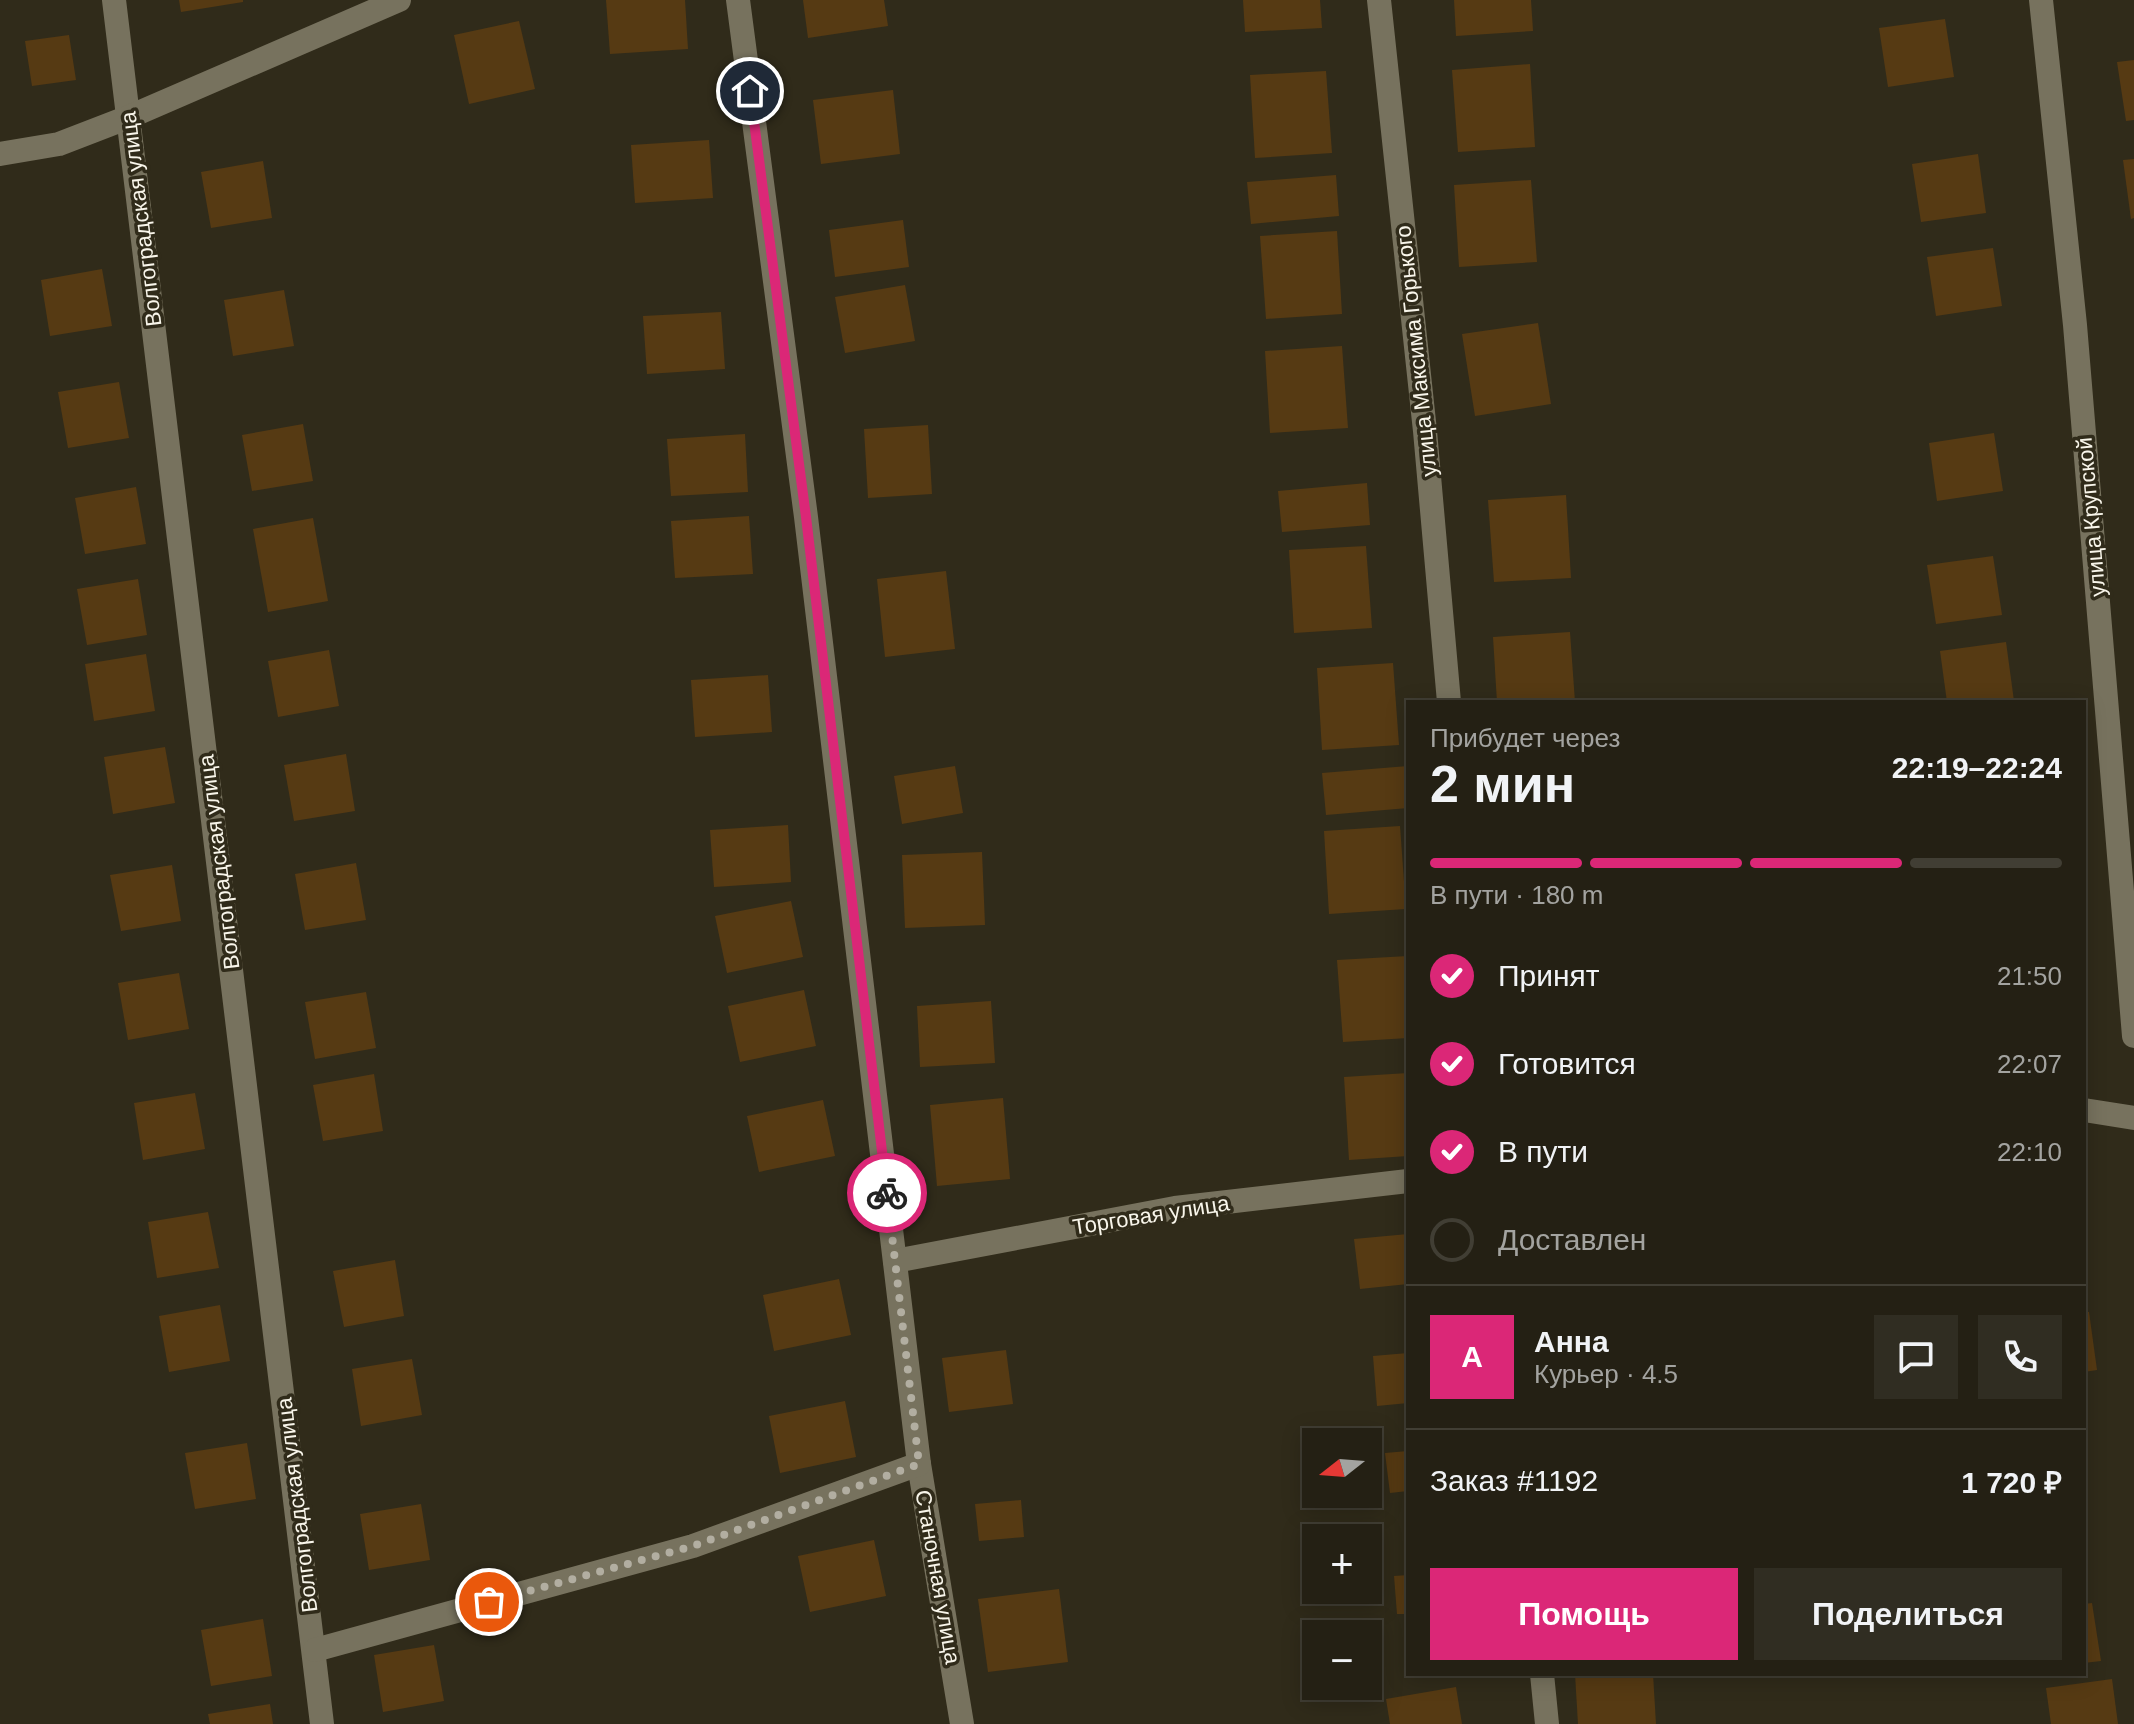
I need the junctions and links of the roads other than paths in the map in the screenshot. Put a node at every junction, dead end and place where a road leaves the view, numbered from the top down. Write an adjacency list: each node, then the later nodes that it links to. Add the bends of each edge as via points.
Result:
1 (114, 0): 6 (street, Волгоградская улица)
2 (399, 0): 6 (street)
3 (738, 0): 13 (street, Станочная улица)
4 (1379, 0): 8 (street, улица Максима Горького)
5 (2041, 0): 9 (street, улица Крупской, via 2075,325)
6 (129, 117): 7 (street, via 59,144); 15 (street, Волгоградская улица)
7 (0, 154)
8 (1449, 700)
9 (2134, 1036)
10 (2086, 1110): 11 (street)
11 (2134, 1118)
12 (1406, 1181): 13 (street, Торговая улица, via 1175,1208)
13 (895, 1261): 14 (street, Станочная улица)
14 (919, 1464): 15 (street, via 693,1546); 18 (street, Станочная улица)
15 (315, 1650): 17 (street, Волгоградская улица)
16 (1542, 1676): 19 (street)
17 (322, 1724)
18 (962, 1724)
19 (1547, 1724)

